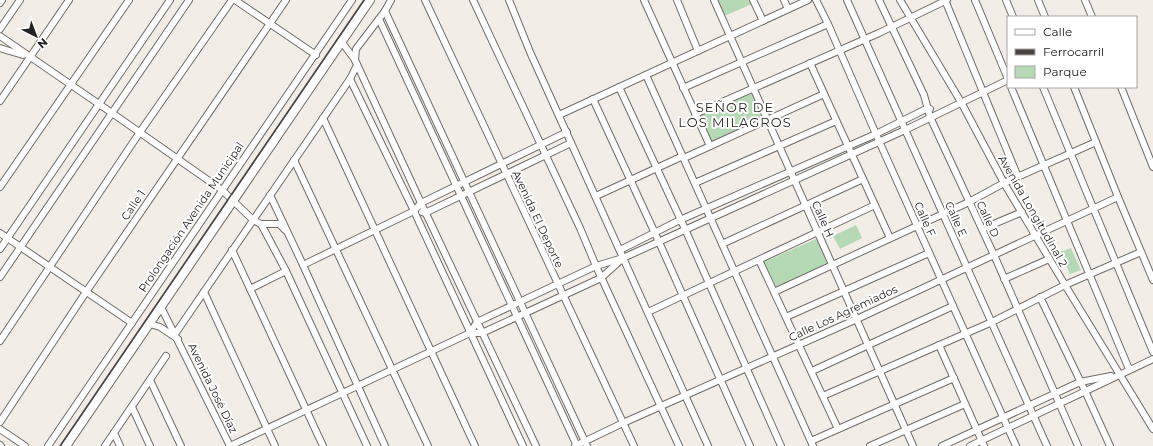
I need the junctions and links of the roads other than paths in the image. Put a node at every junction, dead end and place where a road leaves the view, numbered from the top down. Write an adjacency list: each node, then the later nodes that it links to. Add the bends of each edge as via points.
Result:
1 (2, 0): 32 (street)
2 (20, 0): 44 (street)
3 (69, 0): 53 (street)
4 (128, 0): 62 (street)
5 (170, 0): 75 (street)
6 (189, 0): 77 (street)
7 (232, 0): 87 (street)
8 (235, 0): 31 (street)
9 (286, 0): 41 (street, Calle 1)
10 (352, 0): 52 (street, Prolongación Avenida Municipal)
11 (370, 0): 48 (main road)
12 (391, 0): 34 (street)
13 (425, 0): 103 (street, Avenida El Deporte)
14 (473, 0): 93 (street)
15 (509, 0): 80 (street)
16 (644, 0): 56 (street)
17 (677, 0): 51 (street)
18 (714, 0): 46 (street, Calle H)
19 (753, 0): 40 (street)
20 (784, 0): 33 (street)
21 (808, 0): 33 (street)
22 (816, 0): 42 (street, Calle F)
23 (847, 0): 47 (street, Calle E)
24 (879, 0): 43 (street, Calle D)
25 (900, 0): 38 (street, Avenida Longitudinal 2)
26 (946, 0): 38 (street); 70 (street)
27 (975, 0): 59 (street)
28 (1006, 0): 35 (street)
29 (1038, 0): 36 (street)
30 (1085, 0): 37 (street)
31 (242, 2): 41 (street)
32 (0, 3)
33 (788, 10): 40 (street)
34 (385, 11): 39 (street); 113 (street)
35 (1013, 16)
36 (1045, 16)
37 (1092, 16)
38 (910, 17): 43 (street); 74 (street, Avenida Longitudinal 2)
39 (380, 19): 55 (street, via 356,49); 116 (street)
40 (763, 21): 46 (street)
41 (270, 23): 52 (street); 101 (street, Calle 1)
42 (828, 24): 50 (street, Calle F); 54 (street)
43 (891, 27): 47 (street); 76 (street, Calle D)
44 (0, 29)
45 (0, 36): 53 (street)
46 (730, 36): 51 (street); 54 (street, Calle H)
47 (864, 38): 50 (street); 85 (street, Calle E)
48 (342, 41): 55 (street); 124 (main road)
49 (0, 48): 53 (street)
50 (840, 50): 57 (street); 89 (street, Calle F)
51 (698, 51): 56 (street)
52 (316, 54): 118 (street, Prolongación Avenida Municipal)
53 (30, 57): 62 (street); 73 (street)
54 (742, 61): 64 (street); 65 (street, Calle H)
55 (356, 62): 60 (street); 126 (street)
56 (673, 62): 58 (street); 64 (street)
57 (810, 63): 65 (street); 71 (street)
58 (646, 75): 63 (street); 100 (street)
59 (1007, 78)
60 (350, 79): 82 (street); 131 (street)
61 (1007, 80): 70 (street)
62 (71, 84): 75 (street); 117 (street)
63 (619, 87): 72 (street); 106 (street)
64 (683, 88): 78 (street)
65 (753, 88): 78 (street); 83 (street, Calle H)
66 (1011, 88): 104 (street)
67 (1042, 88): 98 (street)
68 (1074, 88): 91 (street)
69 (1121, 88): 105 (street)
70 (982, 92): 74 (street); 109 (street)
71 (824, 94): 83 (street); 84 (street)
72 (593, 99): 80 (street); 112 (street)
73 (0, 101)
74 (961, 102): 79 (street); 115 (street, Avenida Longitudinal 2)
75 (99, 104): 77 (street); 149 (street)
76 (928, 108): 79 (street); 81 (street, Calle D); 85 (street)
77 (112, 112): 87 (street); 153 (street)
78 (695, 114): 94 (street)
79 (936, 114): 81 (street)
80 (559, 115): 88 (street)
81 (930, 117): 86 (street); 125 (street, Calle D)
82 (323, 118): 102 (street); 142 (street)
83 (768, 120): 94 (street); 95 (street, Calle H)
84 (836, 121): 95 (street); 96 (street)
85 (901, 122): 86 (street, Calle E); 89 (street)
86 (905, 130): 90 (street); 134 (street, Calle E)
87 (140, 132): 101 (street); 168 (street)
88 (567, 132): 92 (street); 93 (street)
89 (876, 134): 90 (street, Calle F); 96 (street)
90 (879, 141): 97 (street); 140 (street, Calle F)
91 (1096, 142): 98 (street); 123 (street)
92 (571, 143): 99 (street); 122 (street)
93 (540, 145): 99 (street); 103 (street)
94 (710, 146): 100 (street)
95 (779, 146): 107 (street, Calle H); 114 (street)
96 (848, 146): 97 (street); 107 (street)
97 (852, 153): 110 (street); 111 (street)
98 (1070, 153): 104 (street); 129 (street)
99 (545, 155): 108 (street); 167 (street)
100 (683, 157): 106 (street); 114 (street)
101 (177, 158): 118 (street); 182 (street, Calle 1)
102 (294, 160): 120 (street); 155 (street)
103 (501, 163): 108 (street, Avenida El Deporte); 113 (street)
104 (1044, 165): 109 (street); 138 (street)
105 (1153, 167)
106 (656, 168): 112 (street); 137 (street)
107 (791, 171): 110 (street, Calle H); 130 (street)
108 (506, 174): 119 (street); 178 (street, Avenida El Deporte)
109 (1018, 177): 115 (street)
110 (794, 179): 127 (street, Calle H); 135 (street)
111 (863, 179): 127 (street); 128 (street)
112 (630, 180): 122 (street); 147 (street)
113 (464, 182): 116 (street); 119 (street)
114 (695, 183): 130 (street)
115 (1004, 183): 125 (street); 132 (street, Avenida Longitudinal 2)
116 (456, 185): 121 (street); 126 (street)
117 (0, 187)
118 (222, 190): 124 (street); 201 (street, Prolongación Avenida Municipal)
119 (469, 192): 121 (street); 189 (street)
120 (270, 195): 136 (street); 144 (street)
121 (461, 196): 133 (street); 190 (street)
122 (596, 196): 157 (street)
123 (1118, 197): 129 (street, Calle Los Agremiados); 158 (street)
124 (234, 201): 136 (street); 192 (main road)
125 (969, 202): 134 (street); 143 (street, Calle D)
126 (421, 203): 131 (street); 133 (street)
127 (806, 205): 146 (street, Calle H); 152 (street)
128 (875, 206): 146 (street); 150 (street)
129 (1093, 208): 138 (street, Calle Los Agremiados); 164 (street)
130 (707, 209): 135 (street); 137 (street)
131 (414, 211): 133 (street); 142 (street); 203 (street)
132 (1022, 212): 143 (street); 148 (street, Avenida Longitudinal 2)
133 (425, 213): 199 (street)
134 (943, 214): 140 (street); 169 (street, Calle E)
135 (710, 217): 141 (street); 152 (street)
136 (253, 220): 139 (street); 156 (street)
137 (680, 220): 141 (street); 147 (street)
138 (1066, 221): 148 (street, Calle Los Agremiados); 172 (street)
139 (261, 224): 144 (street, via 279,224); 170 (street)
140 (917, 226): 150 (street); 159 (street, Calle F)
141 (685, 229): 151 (street); 179 (street)
142 (375, 230): 155 (street); 211 (street)
143 (982, 230): 160 (street, Calle D)
144 (287, 231): 165 (street)
145 (0, 233): 149 (street)
146 (818, 233): 163 (street); 166 (street, Calle H)
147 (655, 234): 151 (street); 157 (street)
148 (1036, 235): 160 (street, Calle Los Agremiados); 162 (street, Avenida Longitudinal 2)
149 (8, 238): 153 (street); 154 (street)
150 (890, 238): 166 (street)
151 (659, 242): 161 (street); 187 (street)
152 (722, 244): 171 (street)
153 (21, 247): 168 (street); 173 (street)
154 (0, 249)
155 (336, 249): 165 (street); 217 (street)
156 (232, 250): 181 (street); 183 (street)
157 (620, 250): 161 (street)
158 (1141, 252): 164 (street); 177 (street)
159 (929, 253): 175 (street, Calle F); 185 (street)
160 (994, 255): 169 (street, Calle Los Agremiados); 176 (street, Calle D)
161 (623, 258): 167 (street); 174 (street); 194 (street)
162 (1050, 259): 176 (street); 180 (street, Avenida Longitudinal 2)
163 (759, 260): 171 (street); 184 (street)
164 (1116, 263): 172 (street); 212 (street)
165 (303, 265): 226 (street)
166 (833, 265): 184 (street); 185 (street, Calle H)
167 (596, 266): 174 (street); 178 (street)
168 (50, 267): 182 (street); 207 (street)
169 (967, 267): 175 (street, Calle Los Agremiados); 200 (street, Calle E)
170 (286, 271): 181 (street); 228 (street)
171 (735, 272): 179 (street); 214 (street)
172 (1089, 274): 180 (street); 218 (street)
173 (0, 277)
174 (601, 278): 186 (street); 235 (street)
175 (941, 278): 191 (street, Calle F); 198 (street, Calle Los Agremiados)
176 (1004, 279): 193 (street, Calle D)
177 (1153, 280)
178 (558, 284): 186 (street, Avenida El Deporte); 189 (street)
179 (709, 284): 187 (street); 216 (street)
180 (1064, 285): 188 (street); 221 (street, Avenida Longitudinal 2)
181 (250, 289): 238 (street)
182 (86, 292): 201 (street); 241 (street, Calle 1)
183 (204, 292): 206 (street); 243 (street)
184 (774, 292): 197 (street)
185 (844, 292): 197 (street); 198 (street, Calle H)
186 (563, 296): 195 (street); 242 (street, Avenida El Deporte)
187 (683, 296): 194 (street); 223 (street)
188 (1040, 297): 193 (street); 225 (street)
189 (520, 302): 190 (street); 195 (street)
190 (513, 305): 196 (street); 199 (street)
191 (953, 306): 205 (street, Calle F); 209 (street)
192 (161, 307): 202 (main road); 206 (street, Avenida José Díaz)
193 (1018, 310): 200 (street); 229 (street, Calle D)
194 (648, 312): 230 (street)
195 (526, 313): 196 (street); 252 (street)
196 (518, 317): 204 (street); 270 (street)
197 (786, 317): 208 (street)
198 (857, 319): 208 (street, Calle Los Agremiados); 209 (street, Calle H)
199 (477, 322): 203 (street); 204 (street)
200 (992, 322): 205 (street); 236 (street, Calle E)
201 (132, 324): 255 (street, Prolongación Avenida Municipal)
202 (150, 324): 206 (street, Avenida José Díaz); 256 (main road)
203 (470, 333): 204 (street); 211 (street); 268 (street)
204 (482, 333): 269 (street)
205 (965, 333): 210 (street); 240 (street, Calle F)
206 (176, 336): 261 (street, Avenida José Díaz)
207 (0, 340)
208 (799, 344): 214 (street, Calle Los Agremiados); 219 (street)
209 (868, 344): 219 (street); 220 (street, Calle H)
210 (939, 345): 220 (street); 222 (street)
211 (431, 351): 217 (street); 267 (street)
212 (1153, 352)
213 (166, 356): 224 (street)
214 (773, 356): 216 (street, Calle Los Agremiados); 253 (street)
215 (1153, 359): 218 (street)
216 (746, 367): 223 (street, Calle Los Agremiados); 275 (street)
217 (393, 369): 226 (street); 266 (street)
218 (1129, 369): 221 (street)
219 (812, 371): 231 (street)
220 (880, 371): 231 (street); 234 (street, Calle H)
221 (1121, 375): 225 (street); 227 (street); 247 (street, Avenida Longitudinal 2)
222 (954, 378): 233 (street); 234 (street)
223 (720, 379): 230 (street, Calle Los Agremiados); 274 (street)
224 (150, 380): 237 (street); 260 (street)
225 (1080, 382): 227 (street); 229 (street)
226 (358, 386): 228 (street); 265 (street)
227 (1085, 391): 232 (street); 283 (street)
228 (343, 393): 238 (street); 264 (street)
229 (1055, 393): 232 (street, Calle D); 236 (street)
230 (685, 395): 235 (street, Calle Los Agremiados); 273 (street)
231 (823, 396): 245 (street)
232 (1060, 403): 239 (street); 282 (street, Calle D)
233 (966, 404): 248 (street); 249 (street)
234 (895, 405): 245 (street); 248 (street, Calle H)
235 (660, 406): 242 (street, Calle Los Agremiados); 272 (street)
236 (1029, 406): 239 (street, Calle E); 240 (street)
237 (132, 408): 250 (street); 259 (street)
238 (307, 410): 243 (street); 263 (street)
239 (1033, 416): 246 (street); 281 (street, Calle E)
240 (1004, 418): 246 (street, Calle F); 249 (street)
241 (0, 422)
242 (624, 423): 252 (street, Calle Los Agremiados); 271 (street, Avenida El Deporte)
243 (267, 428): 261 (street); 262 (street)
244 (0, 429): 254 (street)
245 (838, 429): 253 (street)
246 (1008, 429): 251 (street); 280 (street, Calle F)
247 (1153, 429)
248 (906, 430): 276 (street); 277 (street, Calle H)
249 (977, 430): 251 (street); 278 (street)
250 (114, 433): 257 (street); 258 (street)
251 (983, 443): 279 (street)
252 (586, 444): 270 (street, Calle Los Agremiados)
253 (812, 444)
254 (25, 446)
255 (48, 446)
256 (66, 446)
257 (105, 446)
258 (120, 446)
259 (150, 446)
260 (181, 446)
261 (230, 446)
262 (275, 446)
263 (324, 446)
264 (367, 446)
265 (385, 446)
266 (428, 446)
267 (474, 446)
268 (523, 446)
269 (536, 446)
270 (576, 446)
271 (634, 446)
272 (679, 446)
273 (708, 446)
274 (750, 446)
275 (781, 446)
276 (870, 446)
277 (914, 446)
278 (942, 446)
279 (970, 446)
280 (1016, 446)
281 (1047, 446)
282 (1078, 446)
283 (1110, 446)

